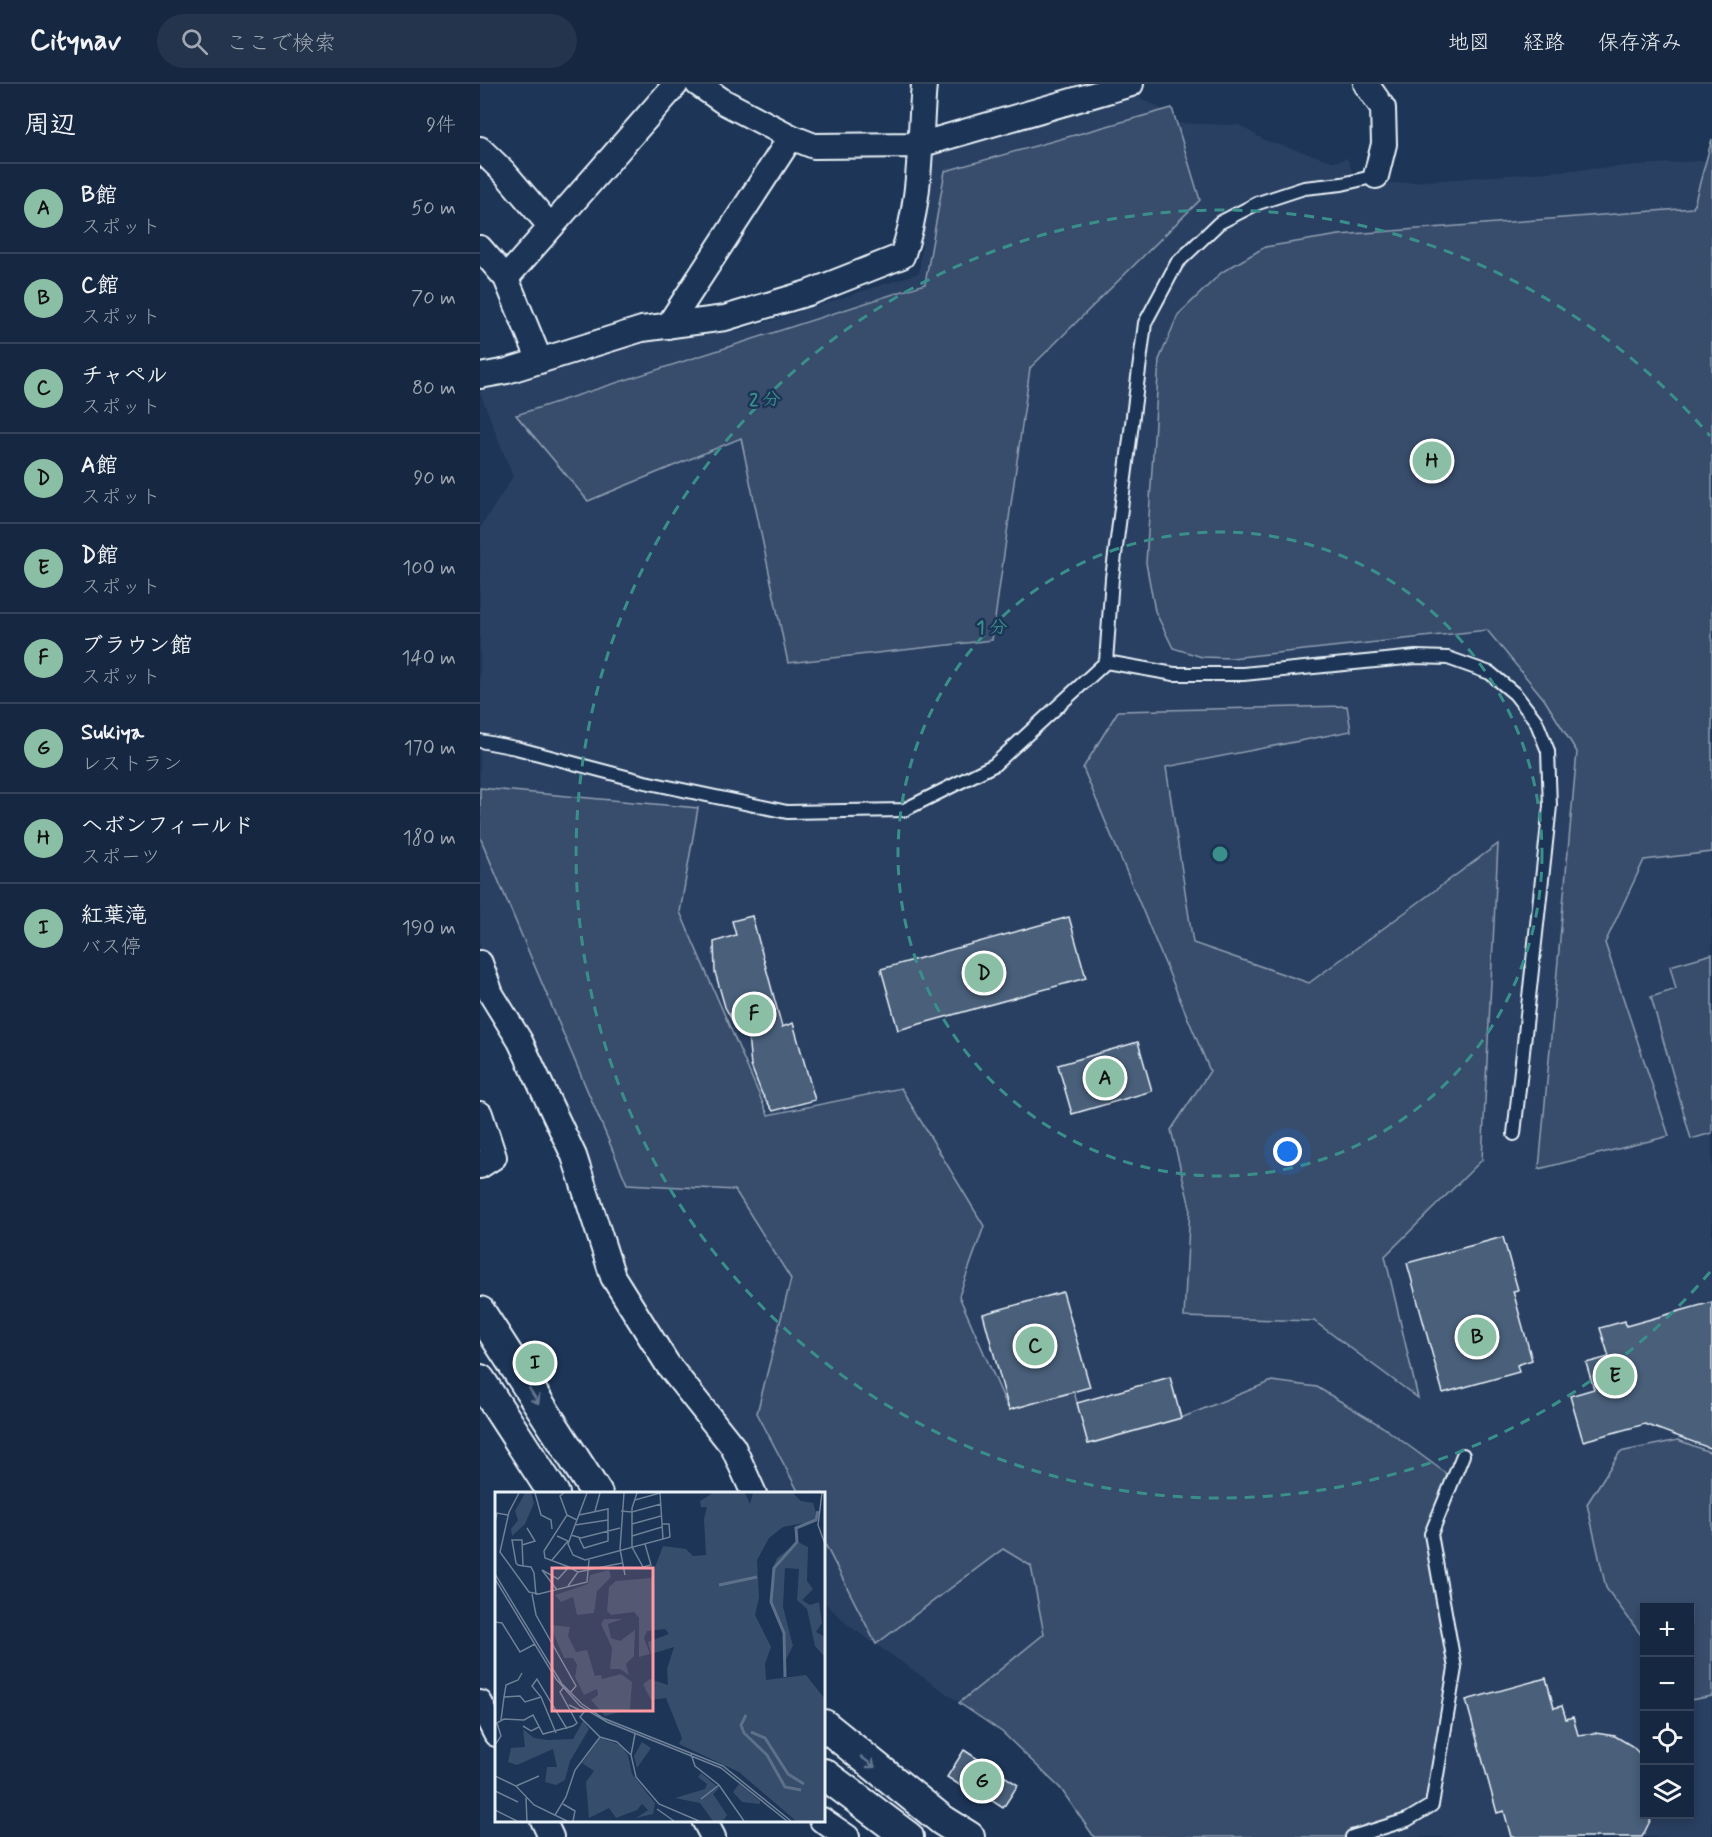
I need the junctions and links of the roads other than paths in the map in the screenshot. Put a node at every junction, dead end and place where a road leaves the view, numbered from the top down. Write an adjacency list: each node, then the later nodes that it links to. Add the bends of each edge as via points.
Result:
1 (676, 84): 10 (street)
2 (698, 84): 6 (street)
3 (924, 84): 7 (street)
4 (1131, 84): 7 (street)
5 (1366, 84): 9 (street, via 1383,108 1384,144)
6 (791, 137): 7 (street, via 814,146); 13 (street)
7 (919, 145): 13 (street, via 910,233 902,256 777,303 725,318)
8 (480, 149): 10 (street)
9 (1376, 176): 16 (lane, via 1304,188 1258,203 1219,224 1177,263 1145,323 1112,578)
10 (551, 228): 12 (street)
11 (480, 248): 12 (street)
12 (506, 278): 14 (street)
13 (668, 326): 14 (street, via 642,329)
14 (540, 361): 15 (street)
15 (480, 376)
16 (1106, 662): 17 (lane, via 994,765 904,810 787,812); 20 (lane, via 1174,674 1243,674 1416,657 1448,658 1490,673 1515,694 1536,721 1548,751 1550,806)
17 (480, 741)
18 (480, 963): 27 (street, via 491,994 520,1041 574,1156 614,1277 668,1365 733,1447)
19 (480, 1114): 21 (street, via 494,1157)
20 (1514, 1134)
21 (480, 1167)
22 (480, 1312): 26 (street, one-way to 26)
23 (480, 1380): 25 (street)
24 (1463, 1455): 40 (lane, via 1431,1534 1455,1668 1432,1805 1407,1820)
25 (553, 1492)
26 (596, 1492)
27 (753, 1492)
28 (480, 1703): 30 (street)
29 (825, 1726): 39 (street, one-way to 39, via 942,1820)
30 (495, 1732)
31 (825, 1775): 38 (street)
32 (544, 1822): 35 (street)
33 (705, 1822): 36 (street)
34 (824, 1822): 37 (street)
35 (551, 1837)
36 (713, 1837)
37 (847, 1837)
38 (908, 1837)
39 (969, 1837)
40 (1352, 1837)

